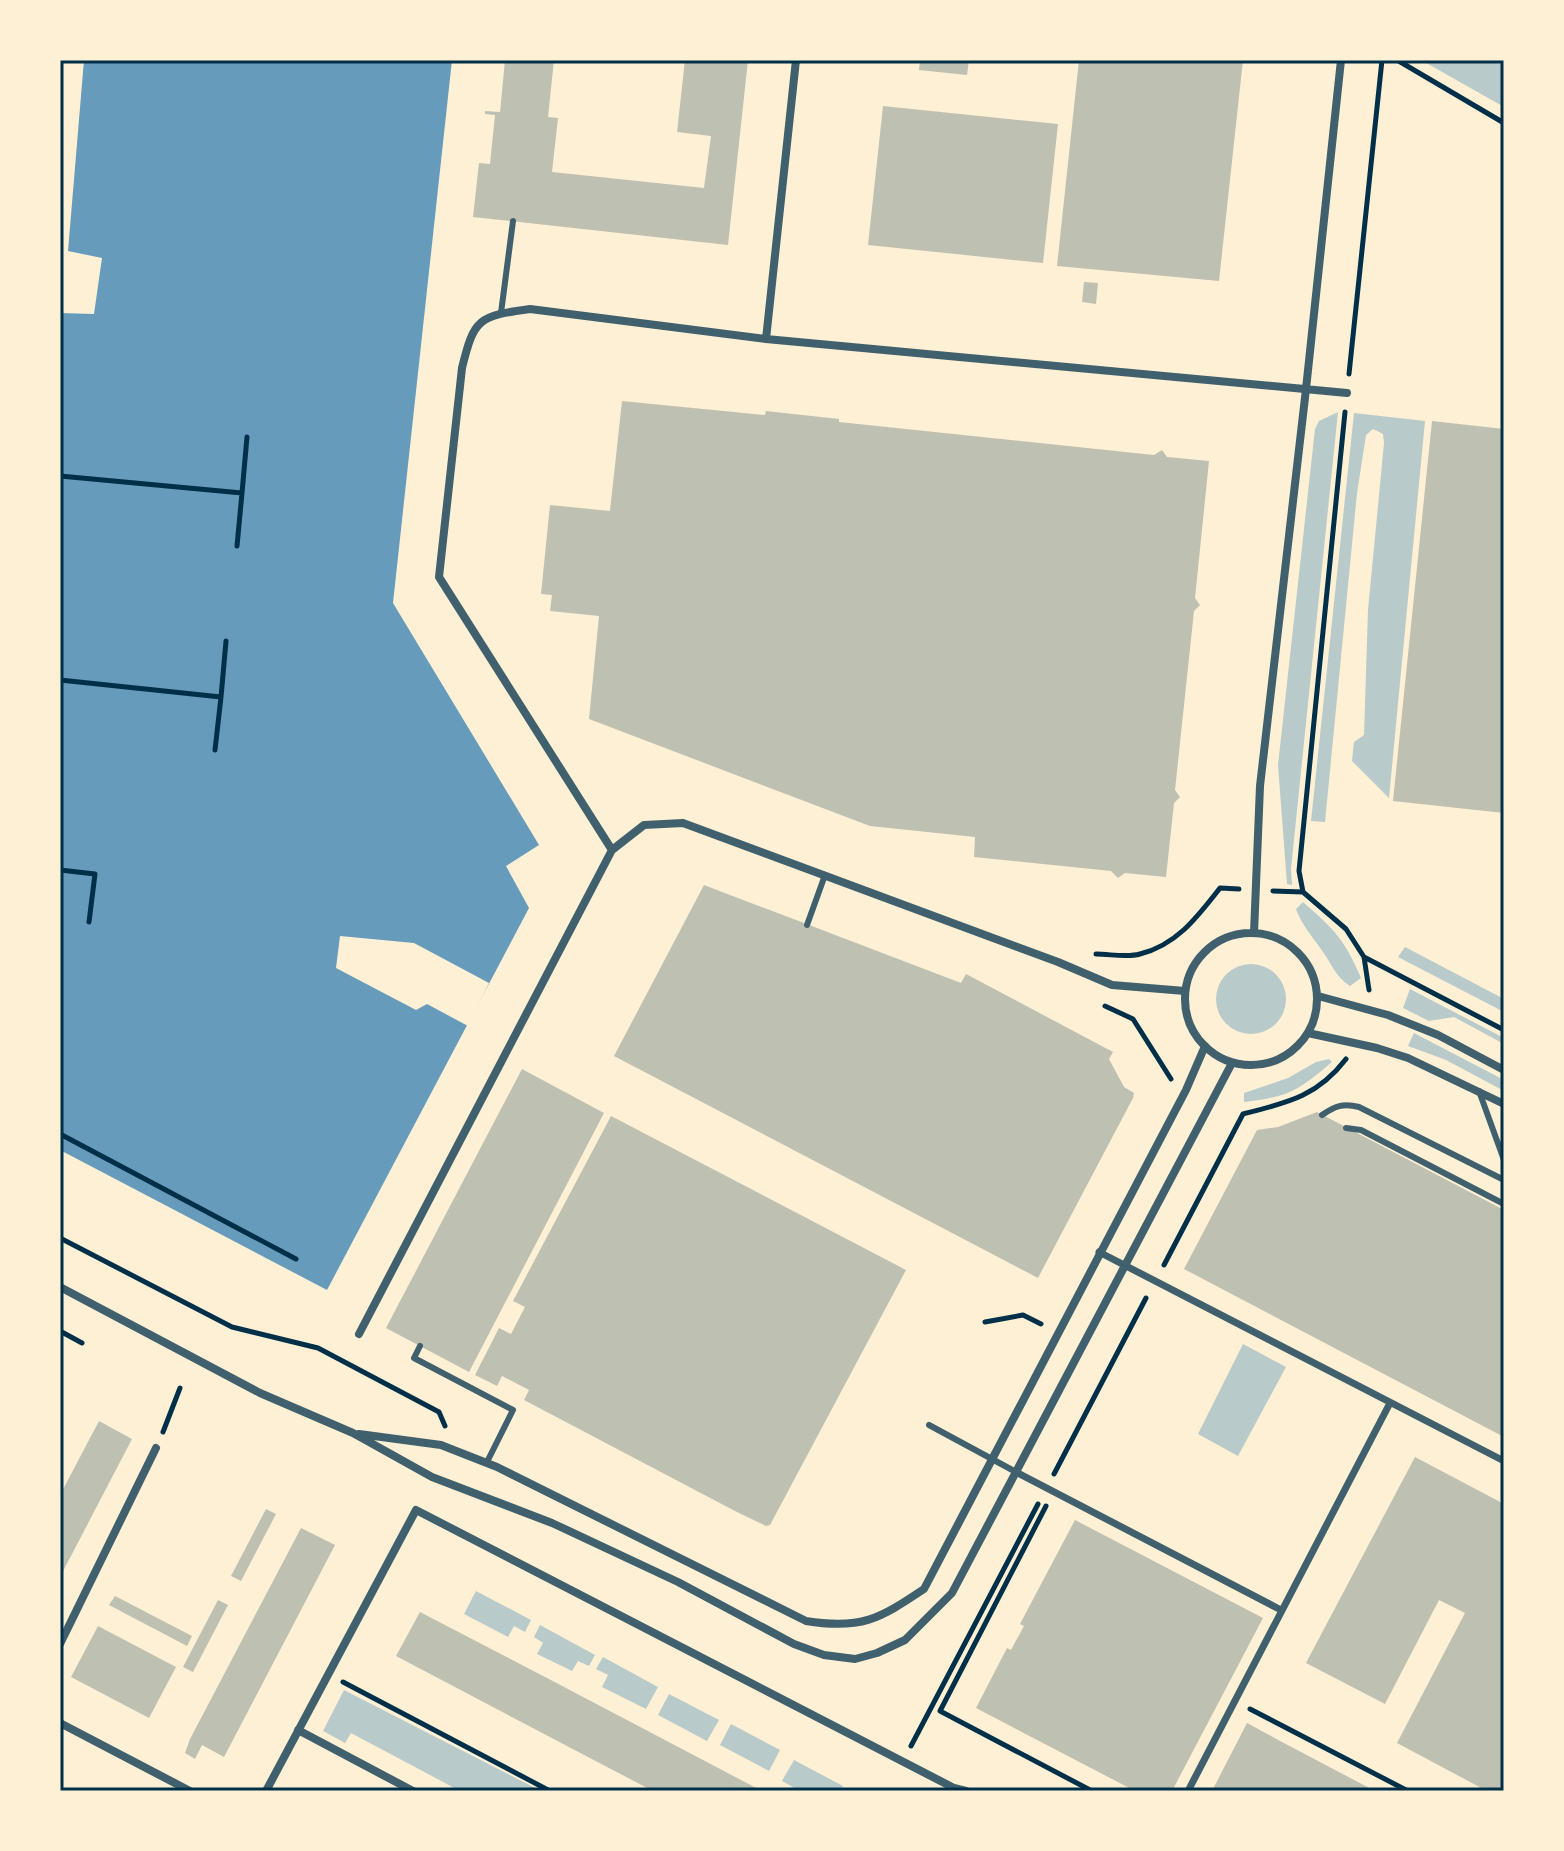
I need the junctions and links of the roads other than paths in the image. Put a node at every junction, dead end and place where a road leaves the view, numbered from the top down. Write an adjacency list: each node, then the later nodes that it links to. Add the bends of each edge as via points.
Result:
1 (796, 60): 5 (street)
2 (1341, 60): 6 (street)
3 (513, 221): 4 (lane)
4 (501, 313): 5 (street, via 530,309); 8 (street, via 477,324 462,368 439,577)
5 (766, 339): 6 (street)
6 (1306, 389): 7 (street); 11 (street, via 1260,786)
7 (1347, 393)
8 (612, 850): 9 (street, via 644,825 683,823); 28 (street)
9 (825, 875): 10 (lane); 12 (street, via 1112,985)
10 (807, 925)
11 (1254, 933): 12 (street, via 1230,936 1208,948); 13 (street, via 1283,940 1298,952 1314,977)
12 (1185, 991): 15 (street, via 1187,1015)
13 (1318, 996): 14 (street); 17 (street, via 1438,1035)
14 (1308, 1033): 16 (street, via 1293,1051 1272,1062); 18 (street, via 1408,1058)
15 (1205, 1046): 16 (street); 25 (street)
16 (1232, 1063): 26 (street)
17 (1504, 1070)
18 (1479, 1091): 19 (street); 22 (lane)
19 (1504, 1104)
20 (1322, 1115): 23 (lane, via 1336,1106 1359,1107)
21 (1346, 1128): 24 (lane, via 1361,1130)
22 (1504, 1160)
23 (1504, 1180)
24 (1504, 1204)
25 (1099, 1252): 26 (street); 34 (street)
26 (1126, 1266): 30 (street); 37 (street)
27 (60, 1287): 32 (street, via 260,1393)
28 (359, 1334)
29 (420, 1346): 36 (lane, via 414,1358 513,1410)
30 (1390, 1403): 35 (street); 38 (street)
31 (929, 1425): 34 (lane)
32 (353, 1433): 36 (street, via 441,1445); 37 (street, via 432,1477 552,1523 678,1582 794,1644 855,1659 905,1640 952,1593)
33 (156, 1448): 39 (street)
34 (991, 1458): 36 (street, via 924,1589 872,1621 836,1626 806,1621); 37 (lane)
35 (1504, 1461)
36 (487, 1462)
37 (1016, 1472): 38 (street)
38 (1281, 1610): 47 (street)
39 (60, 1644)
40 (60, 1723): 43 (street)
41 (298, 1730): 42 (street, via 416,1510); 44 (street); 45 (street)
42 (953, 1789): 46 (street)
43 (190, 1791)
44 (266, 1791)
45 (413, 1791)
46 (966, 1791)
47 (1188, 1791)

